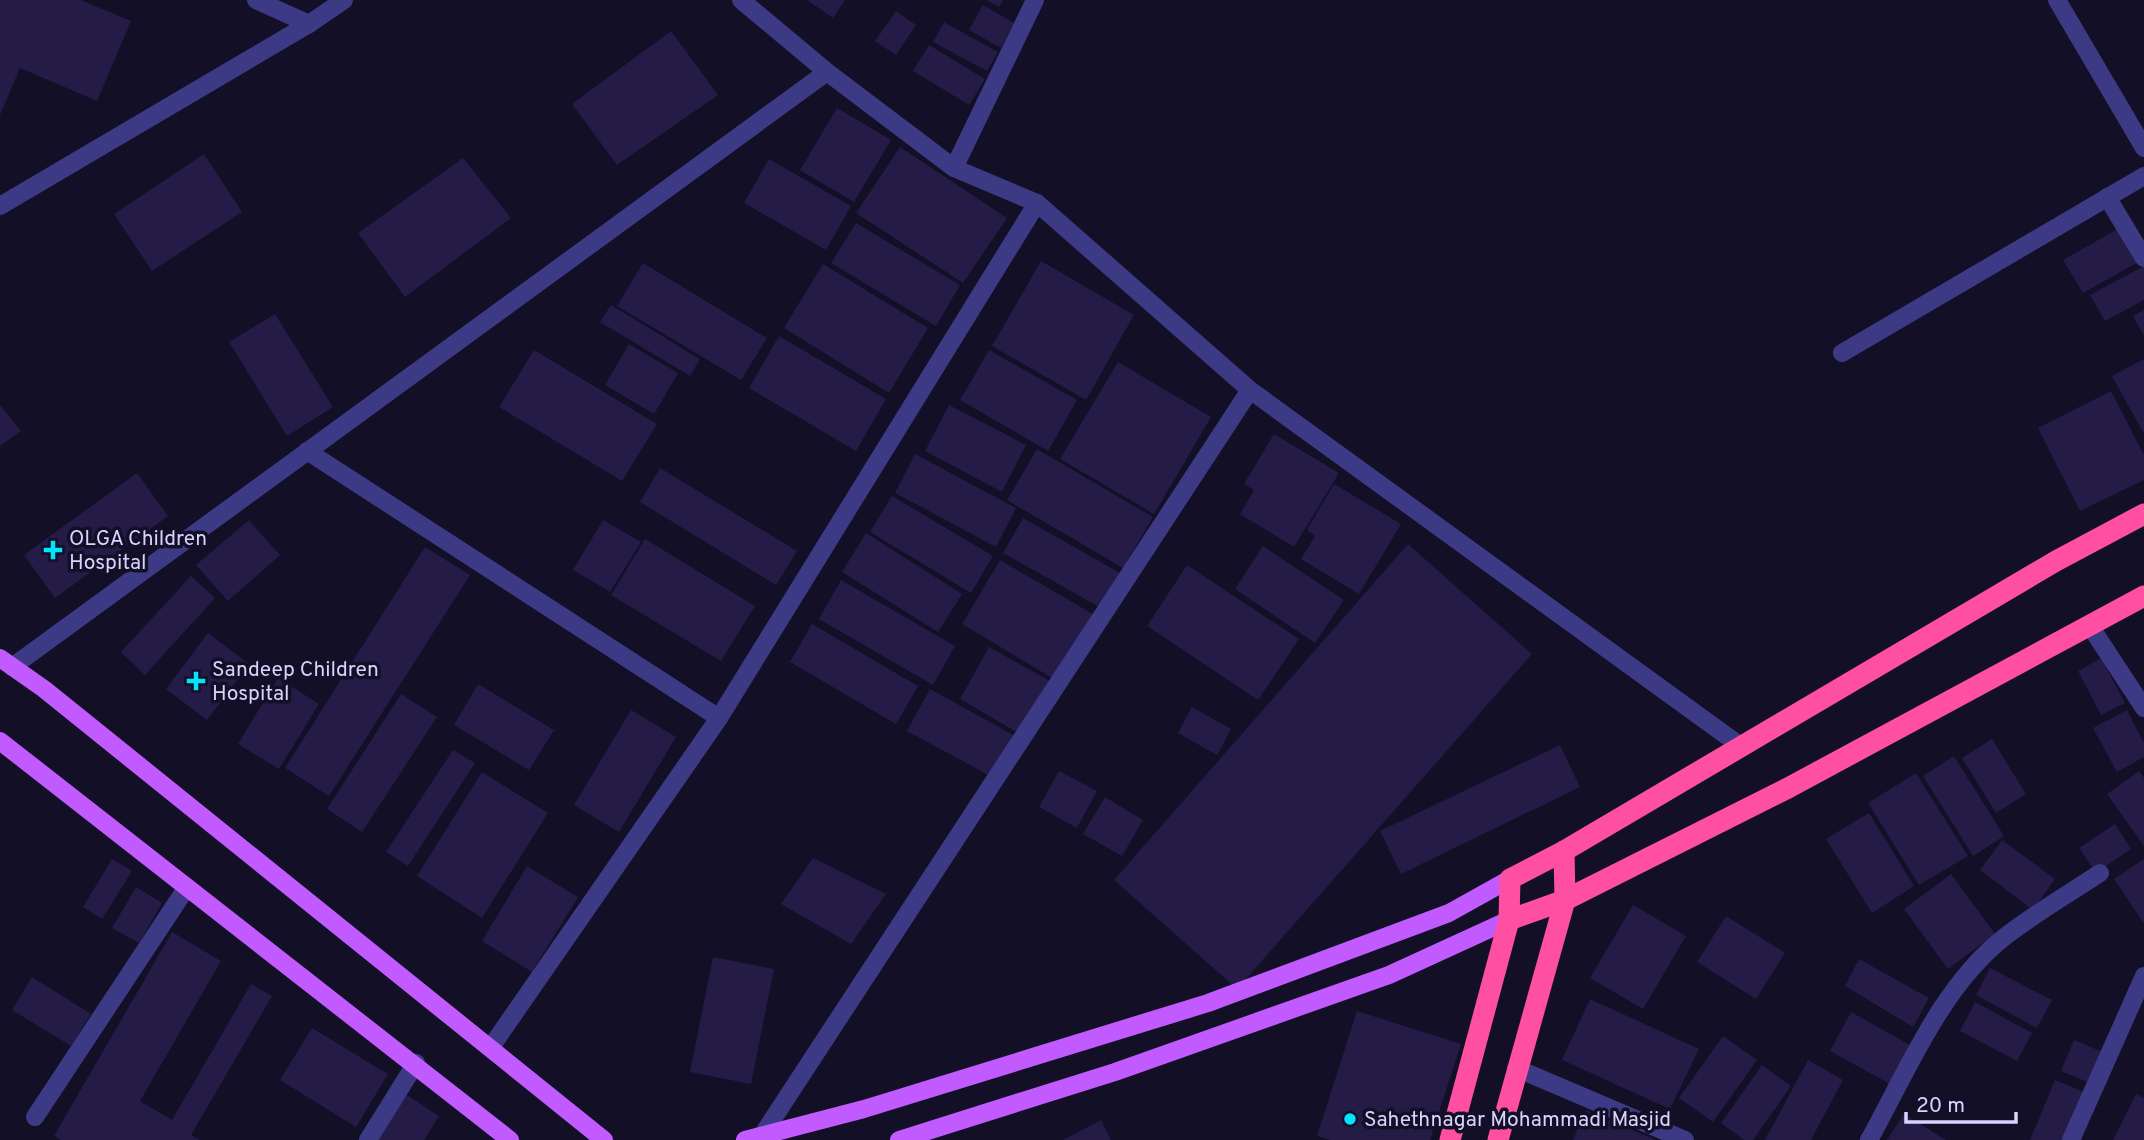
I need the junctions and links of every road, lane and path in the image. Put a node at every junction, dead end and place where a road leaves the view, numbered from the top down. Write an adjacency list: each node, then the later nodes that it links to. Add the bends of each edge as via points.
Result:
1 (256, 0): 6 (street)
2 (344, 0): 6 (street)
3 (1035, 0): 9 (street)
4 (2057, 0): 8 (street)
5 (753, 3): 7 (street)
6 (309, 24): 13 (street)
7 (827, 72): 9 (street); 17 (street)
8 (2144, 148)
9 (954, 168): 12 (street)
10 (2144, 176): 11 (street)
11 (2107, 197): 14 (street); 15 (street)
12 (1037, 203): 16 (street); 23 (street)
13 (0, 206)
14 (2144, 258)
15 (1842, 353)
16 (1250, 390): 25 (street); 37 (street)
17 (307, 451): 21 (street); 23 (street)
18 (2144, 514): 25 (highway)
19 (2144, 596): 20 (highway)
20 (2090, 626): 22 (street); 30 (highway, via 1788,788)
21 (6, 662): 33 (main road)
22 (2144, 708)
23 (719, 718): 33 (street)
24 (0, 741): 29 (main road)
25 (1742, 747): 26 (highway)
26 (1564, 851): 28 (highway); 30 (highway)
27 (2100, 873): 45 (street, via 2001,940 1963,980)
28 (1510, 879): 31 (highway); 37 (main road, via 1449,913 1208,1003 864,1109)
29 (187, 887): 34 (main road); 36 (street)
30 (1565, 900): 31 (highway); 35 (highway)
31 (1509, 920): 41 (main road, via 1376,979 1115,1073); 42 (highway)
32 (2144, 976): 46 (street)
33 (491, 1047): 40 (main road)
34 (416, 1063): 38 (street); 39 (main road)
35 (1516, 1068): 43 (highway); 44 (street)
36 (35, 1117)
37 (754, 1137)
38 (368, 1140)
39 (510, 1140)
40 (604, 1140)
41 (900, 1140)
42 (1450, 1140)
43 (1498, 1140)
44 (1685, 1140)
45 (1869, 1140)
46 (2071, 1140)

